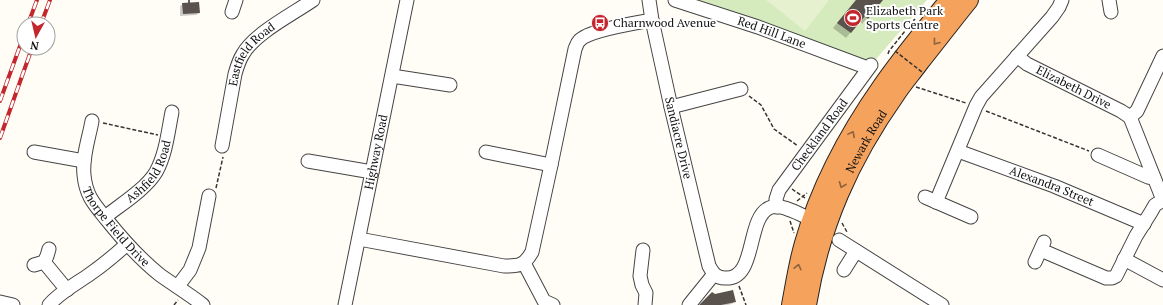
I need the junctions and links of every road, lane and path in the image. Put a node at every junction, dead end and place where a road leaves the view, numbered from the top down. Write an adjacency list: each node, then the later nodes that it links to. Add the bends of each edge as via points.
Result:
1 (313, 0): 22 (street, Eastfield Road, via 262,33 243,53 235,74 231,133)
2 (407, 0): 14 (street, Highway Road)
3 (649, 0): 8 (street, Sandiacre Drive)
4 (675, 0): 12 (street, Red Hill Lane)
5 (949, 0): 38 (highway, Newark Road, one-way to 5, via 832,172 855,128 882,86)
6 (969, 0): 66 (highway, Newark Road, one-way to 66, via 896,93 846,176 822,241)
7 (1062, 0): 10 (street, via 1052,17)
8 (652, 20): 17 (street, Sandiacre Drive); 30 (street, via 597,32 579,41 575,49)
9 (895, 51): 13 (path, bridge)
10 (1017, 56): 19 (street, Elizabeth Drive, via 1026,64); 23 (street, via 981,97)
11 (1163, 56): 19 (street, via 1137,111)
12 (869, 66): 26 (street, Checkland Road)
13 (922, 72)
14 (392, 76): 15 (street); 31 (street, Highway Road)
15 (450, 85)
16 (741, 89): 17 (street); 26 (path, via 761,105 774,129)
17 (671, 107): 51 (street, Sandiacre Drive, via 709,266)
18 (172, 112): 21 (street, Ashfield Road)
19 (1130, 117): 32 (street)
20 (92, 121): 21 (path); 28 (street, Thorpe Field Drive)
21 (167, 137): 37 (street, Ashfield Road, via 154,175)
22 (222, 146): 33 (path, via 225,150 214,196)
23 (958, 151): 36 (street, via 931,200); 40 (street, Alexandra Street, via 1054,186)
24 (34, 152): 28 (street)
25 (486, 152): 30 (street)
26 (806, 152): 35 (street, Checkland Road, via 778,190)
27 (1098, 155): 32 (street)
28 (84, 161): 37 (street, Thorpe Field Drive, via 88,195)
29 (308, 161): 31 (street)
30 (551, 165): 49 (street, via 532,252)
31 (372, 172): 42 (street, Highway Road)
32 (1154, 178): 34 (street)
33 (209, 196): 54 (street, via 210,227 190,270)
34 (1163, 200): 40 (street, via 1155,205)
35 (777, 207): 38 (street, via 783,207); 52 (street, via 769,208 760,218 745,264)
36 (971, 216)
37 (105, 217): 43 (street, Thorpe Field Drive)
38 (812, 220): 65 (highway, Newark Road, one-way to 38, via 804,243)
39 (841, 220): 41 (path)
40 (1144, 224): 47 (street)
41 (843, 236): 45 (street)
42 (358, 239): 49 (street, via 504,266 518,266); 60 (street, Highway Road)
43 (127, 244): 54 (street, Thorpe Field Drive, via 161,275); 55 (street, via 99,268)
44 (49, 249): 55 (street, via 47,256 39,263)
45 (856, 250): 50 (street); 67 (street)
46 (639, 256): 62 (street, via 640,276 646,292)
47 (1124, 259): 48 (street, via 1116,276 1112,278 1106,278 1042,246); 53 (street)
48 (1035, 262)
49 (524, 263): 61 (street, via 544,301)
50 (844, 270)
51 (714, 274): 52 (street, via 720,278); 63 (street)
52 (736, 276): 64 (path)
53 (1163, 280)
54 (178, 286): 59 (street, Thorpe Field Drive)
55 (67, 290): 58 (street)
56 (0, 302): 57 (street)
57 (13, 305)
58 (49, 305)
59 (203, 305)
60 (345, 305)
61 (553, 305)
62 (645, 305)
63 (689, 305)
64 (746, 305)
65 (791, 305)
66 (808, 305)
67 (942, 305)

